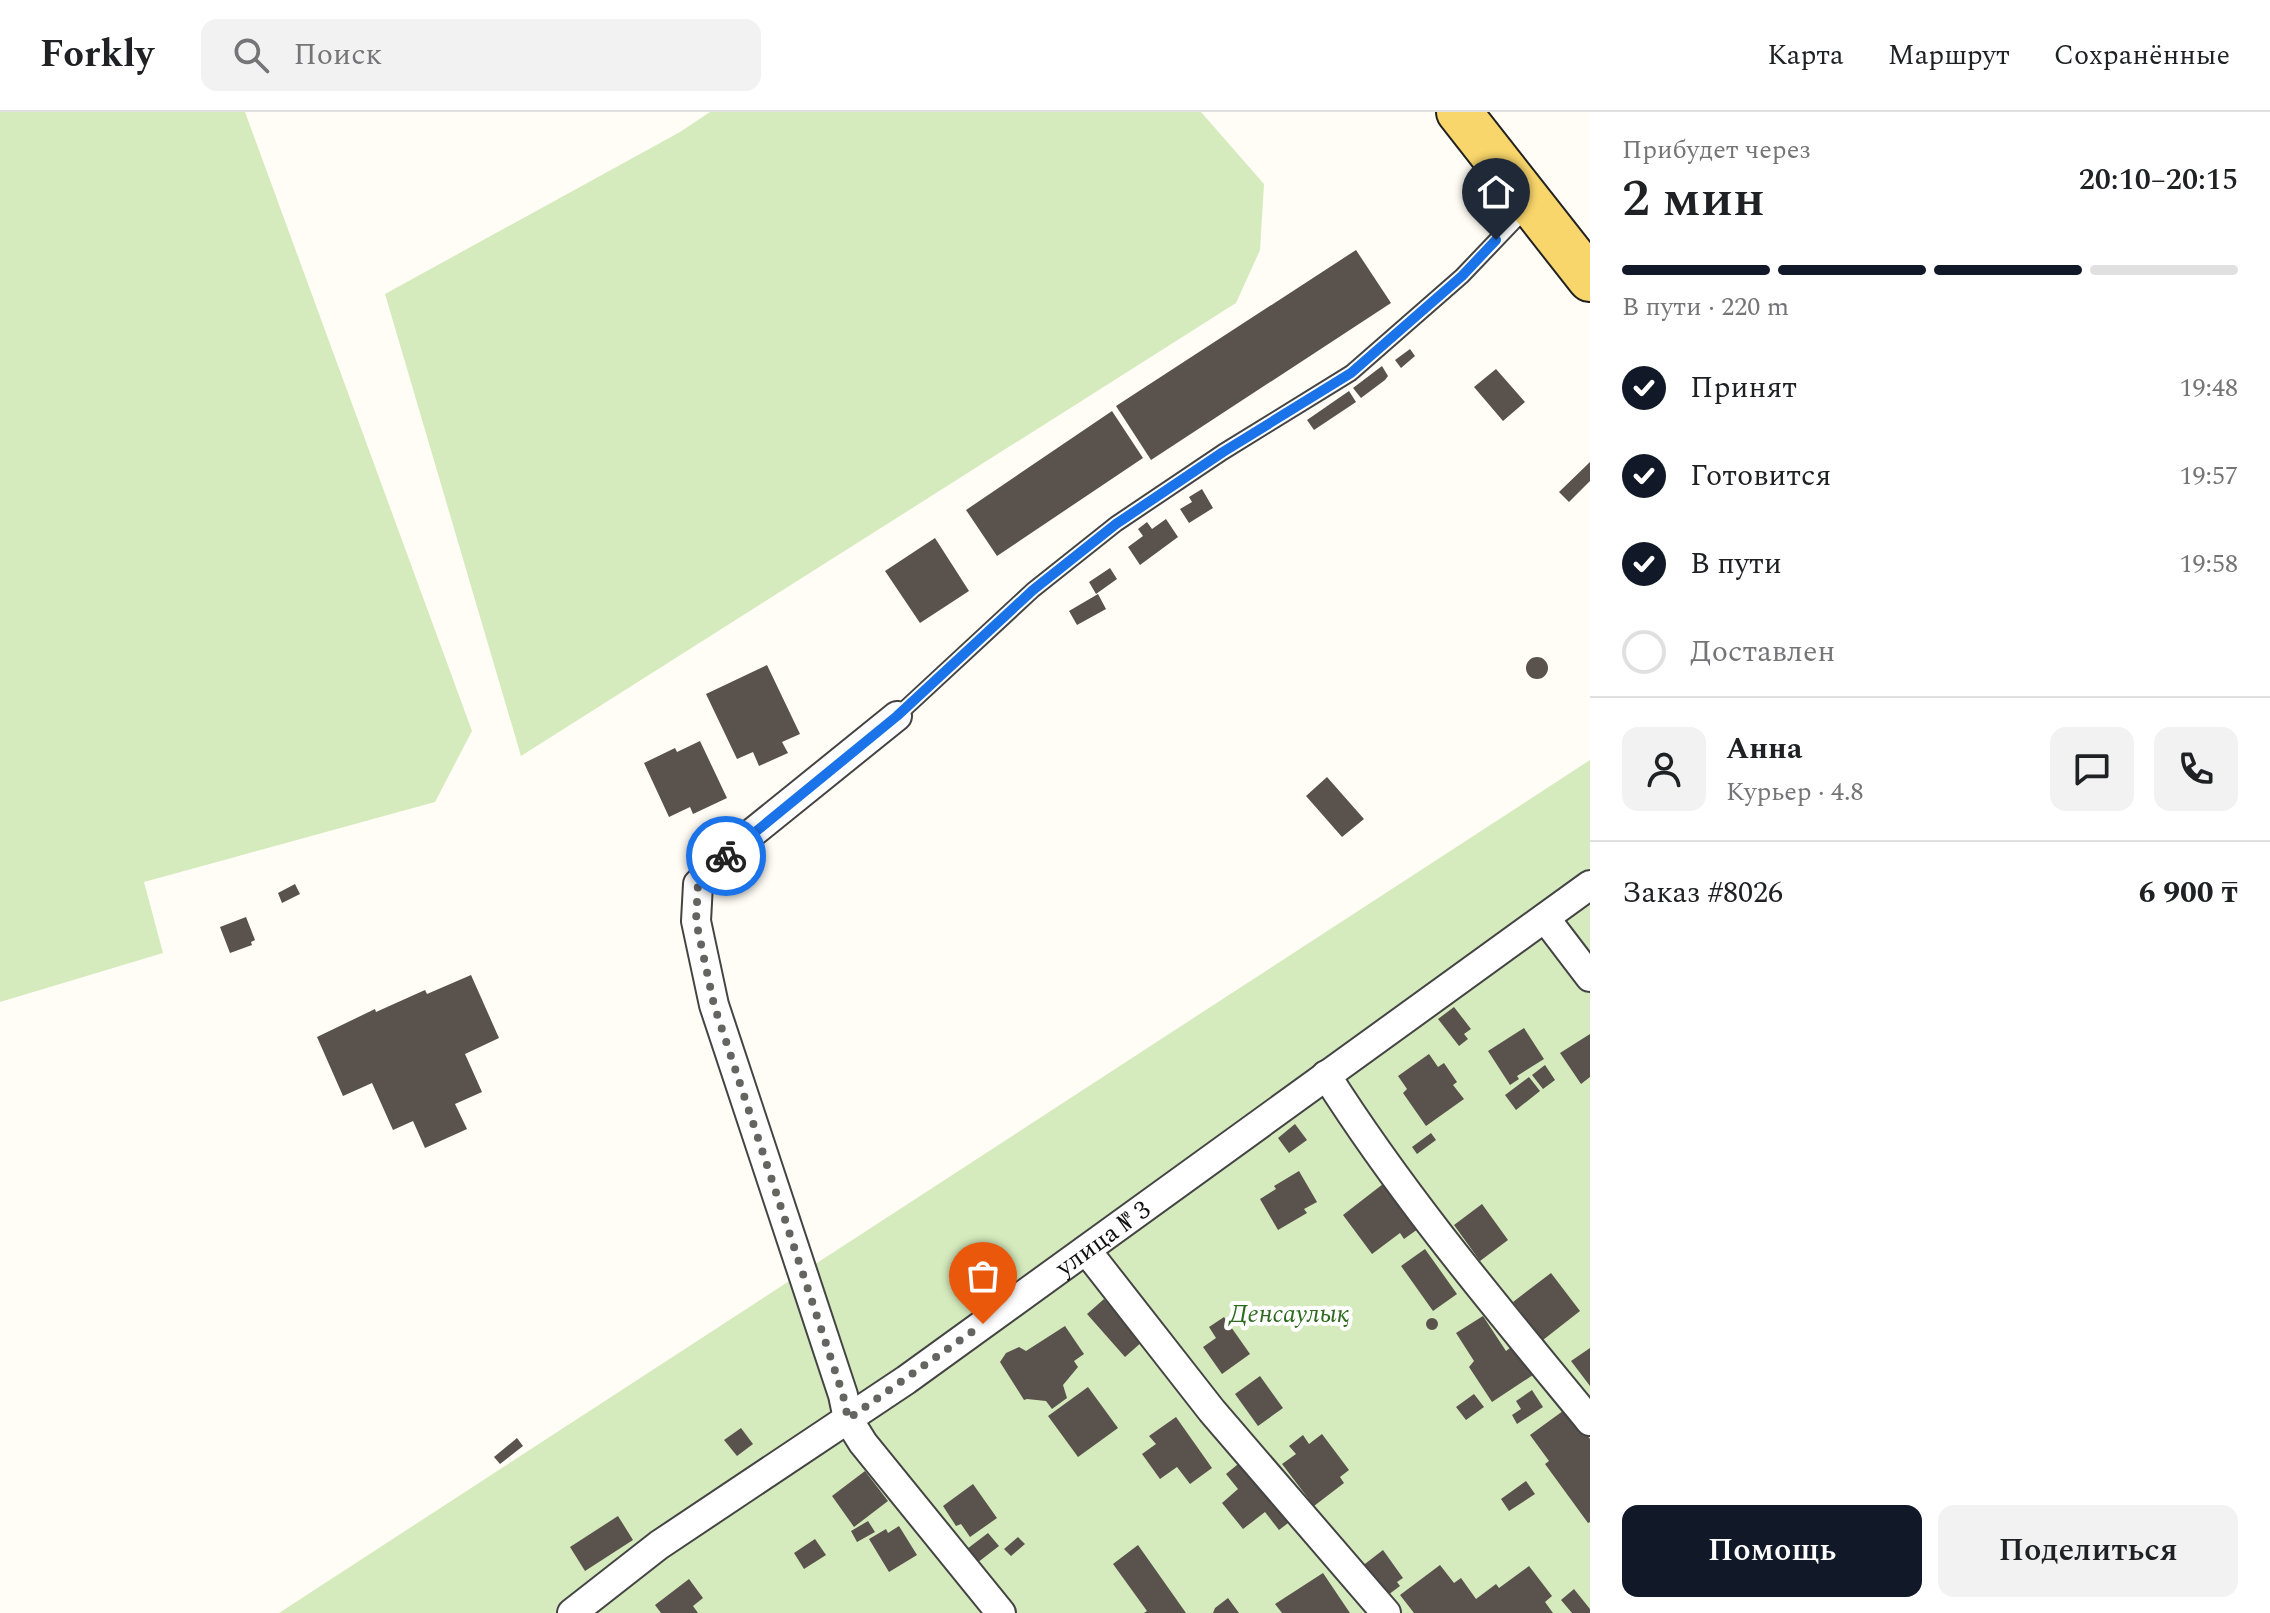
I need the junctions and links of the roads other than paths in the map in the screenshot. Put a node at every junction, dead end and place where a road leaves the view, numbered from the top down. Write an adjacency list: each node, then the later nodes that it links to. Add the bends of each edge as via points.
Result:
1 (1459, 112): 2 (main road)
2 (1530, 205): 3 (main road); 4 (lane, via 1462,276 1351,373 1116,524 1033,590)
3 (1590, 279)
4 (897, 716): 10 (street, via 741,842 698,884 696,921 714,1005)
5 (1590, 885): 6 (street, улица № 3)
6 (1545, 918): 7 (street); 8 (street, улица № 3)
7 (1590, 977)
8 (1326, 1075): 9 (street, улица № 3); 11 (street, via 1404,1190)
9 (1086, 1250): 10 (street, улица № 3); 15 (street, via 1212,1411)
10 (848, 1419): 12 (street, улица № 3, via 659,1545); 14 (street)
11 (1590, 1421)
12 (608, 1603): 13 (street, улица № 3)
13 (572, 1613)
14 (1001, 1613)
15 (1386, 1613)

